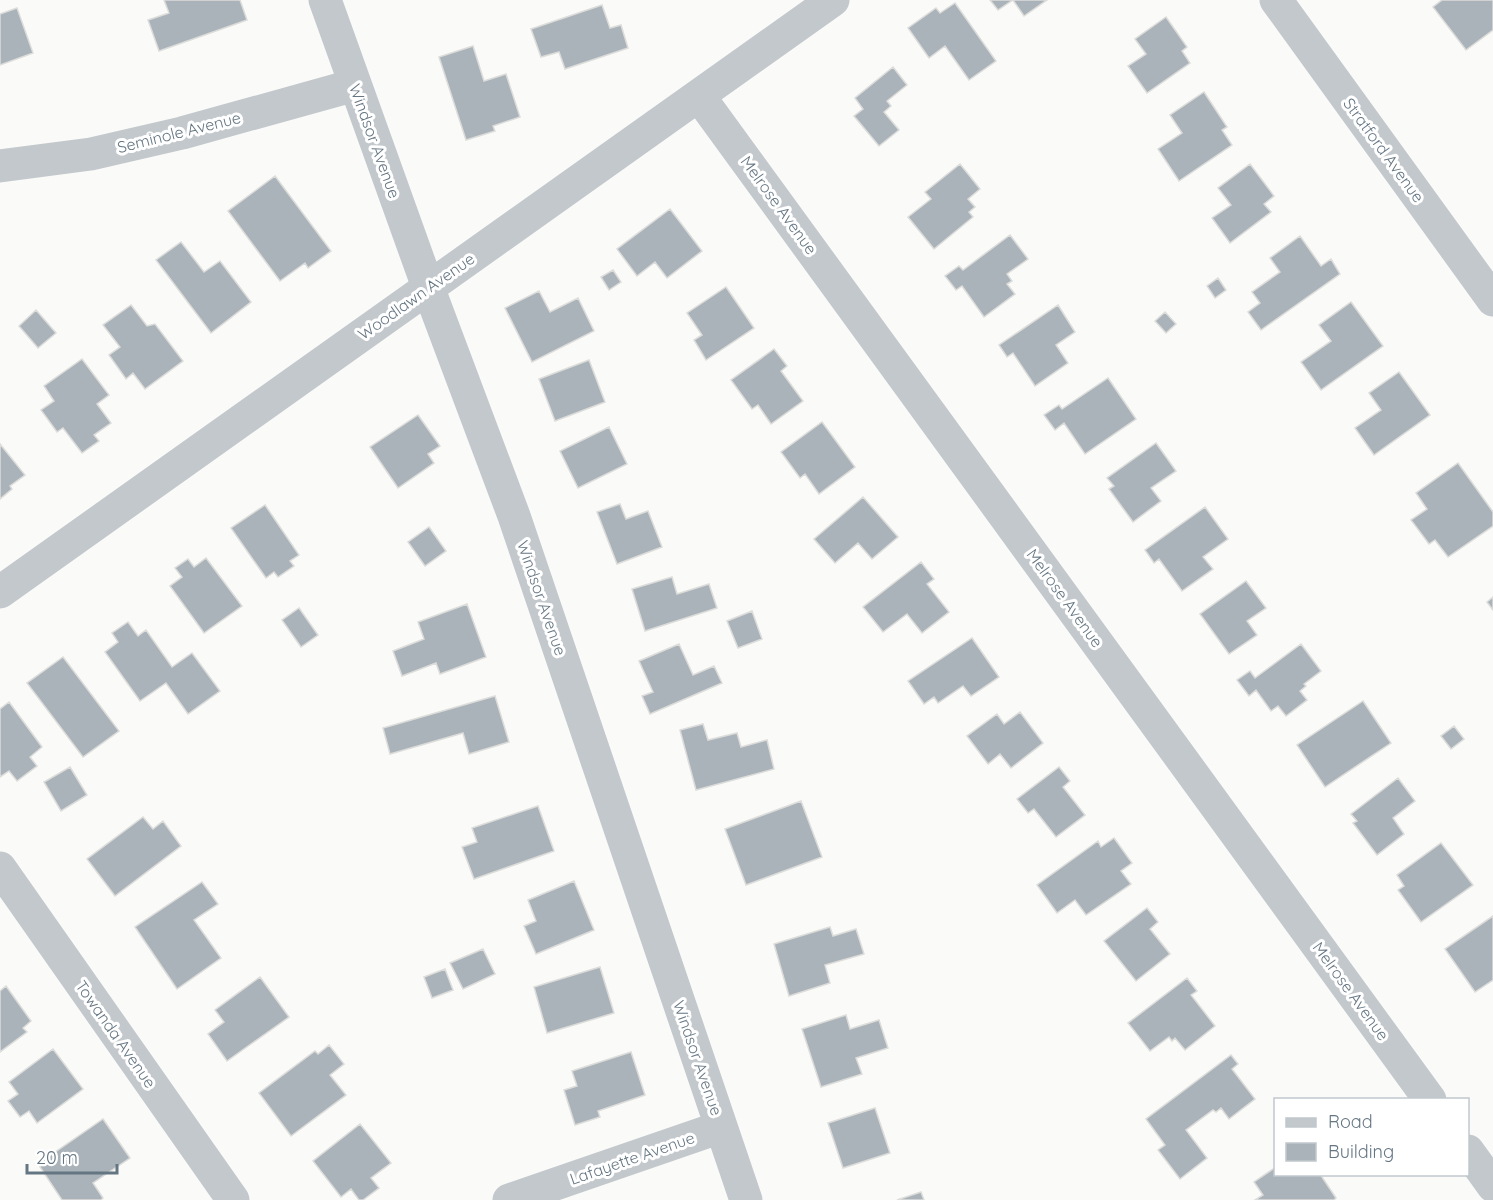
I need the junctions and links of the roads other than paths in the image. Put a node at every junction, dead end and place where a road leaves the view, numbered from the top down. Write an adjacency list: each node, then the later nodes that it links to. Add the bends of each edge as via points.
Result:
1 (325, 0): 4 (street, Windsor Avenue)
2 (833, 0): 5 (street, Woodlawn Avenue)
3 (1276, 0): 8 (street, Stratford Avenue)
4 (355, 85): 6 (street, Seminole Avenue, via 182,133 103,151); 7 (street, Windsor Avenue)
5 (699, 96): 7 (street, Woodlawn Avenue); 11 (street, Melrose Avenue)
6 (0, 166)
7 (428, 287): 9 (street, Woodlawn Avenue); 12 (street, Windsor Avenue, via 514,516)
8 (1493, 300)
9 (0, 592)
10 (0, 868): 15 (street, Towanda Avenue)
11 (1429, 1098)
12 (721, 1127): 16 (street, Lafayette Avenue); 17 (street, Windsor Avenue)
13 (1469, 1154): 14 (street)
14 (1493, 1186)
15 (233, 1200)
16 (508, 1200)
17 (746, 1200)

